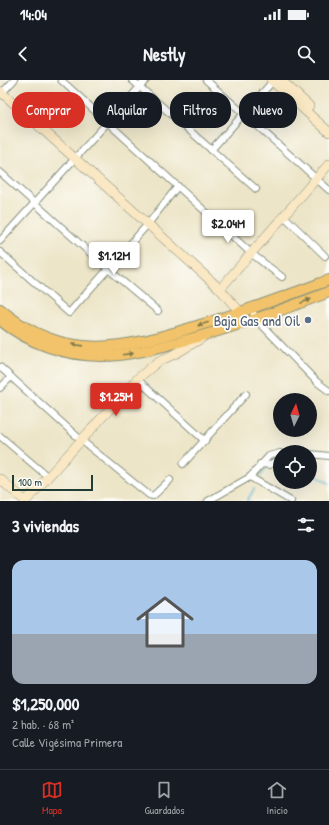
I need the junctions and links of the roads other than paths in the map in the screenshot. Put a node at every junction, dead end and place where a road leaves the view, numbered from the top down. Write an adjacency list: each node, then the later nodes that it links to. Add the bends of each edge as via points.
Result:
1 (14, 80): 10 (street)
2 (61, 80): 11 (street)
3 (132, 80): 7 (street)
4 (146, 80): 7 (street)
5 (206, 80): 12 (street)
6 (275, 80): 9 (street); 14 (street); 18 (street)
7 (140, 87): 8 (street); 19 (street)
8 (135, 92)
9 (264, 92)
10 (1, 93): 20 (street)
11 (93, 109)
12 (239, 109)
13 (239, 120): 19 (street)
14 (329, 124)
15 (102, 128): 20 (street)
16 (115, 128): 24 (street)
17 (261, 128): 23 (street)
18 (329, 132)
19 (211, 150): 25 (street)
20 (75, 158): 27 (street); 29 (street)
21 (329, 164): 23 (street)
22 (0, 172): 27 (street)
23 (317, 179): 26 (street); 28 (street)
24 (178, 186): 29 (street); 32 (street)
25 (256, 189)
26 (329, 190)
27 (34, 203): 30 (street); 34 (street)
28 (284, 216): 32 (street); 33 (street)
29 (148, 224): 34 (street); 37 (street)
30 (0, 241)
31 (0, 252): 34 (street, via 68,313)
32 (252, 254): 35 (street); 37 (street)
33 (325, 256)
34 (108, 269): 41 (street)
35 (282, 277)
36 (329, 280): 39 (main road)
37 (220, 289): 42 (street)
38 (329, 292): 43 (main road, one-way to 38)
39 (251, 308): 42 (main road); 43 (street)
40 (0, 309): 42 (main road, one-way to 40, via 150,341 106,347 56,340 28,329)
41 (158, 311)
42 (240, 312): 45 (street)
43 (256, 319): 45 (main road); 51 (street, via 317,382)
44 (0, 320): 46 (main road, one-way to 46, via 15,332 44,345 88,355 134,353)
45 (244, 323): 46 (main road)
46 (206, 335): 49 (street, via 159,361)
47 (0, 367): 48 (street)
48 (11, 377): 50 (street); 54 (street)
49 (137, 379): 54 (street); 55 (street)
50 (0, 388)
51 (329, 391)
52 (246, 394): 55 (street)
53 (0, 436): 62 (street)
54 (81, 440): 62 (street); 65 (street, via 151,496)
55 (205, 441): 60 (street)
56 (273, 455): 61 (street, via 269,456)
57 (317, 455): 58 (street)
58 (329, 456)
59 (273, 462): 61 (street)
60 (183, 464)
61 (265, 464): 63 (street)
62 (47, 476): 66 (street)
63 (250, 477): 67 (street); 68 (street)
64 (0, 478): 66 (street)
65 (170, 480)
66 (26, 501)
67 (208, 501)
68 (291, 501)

